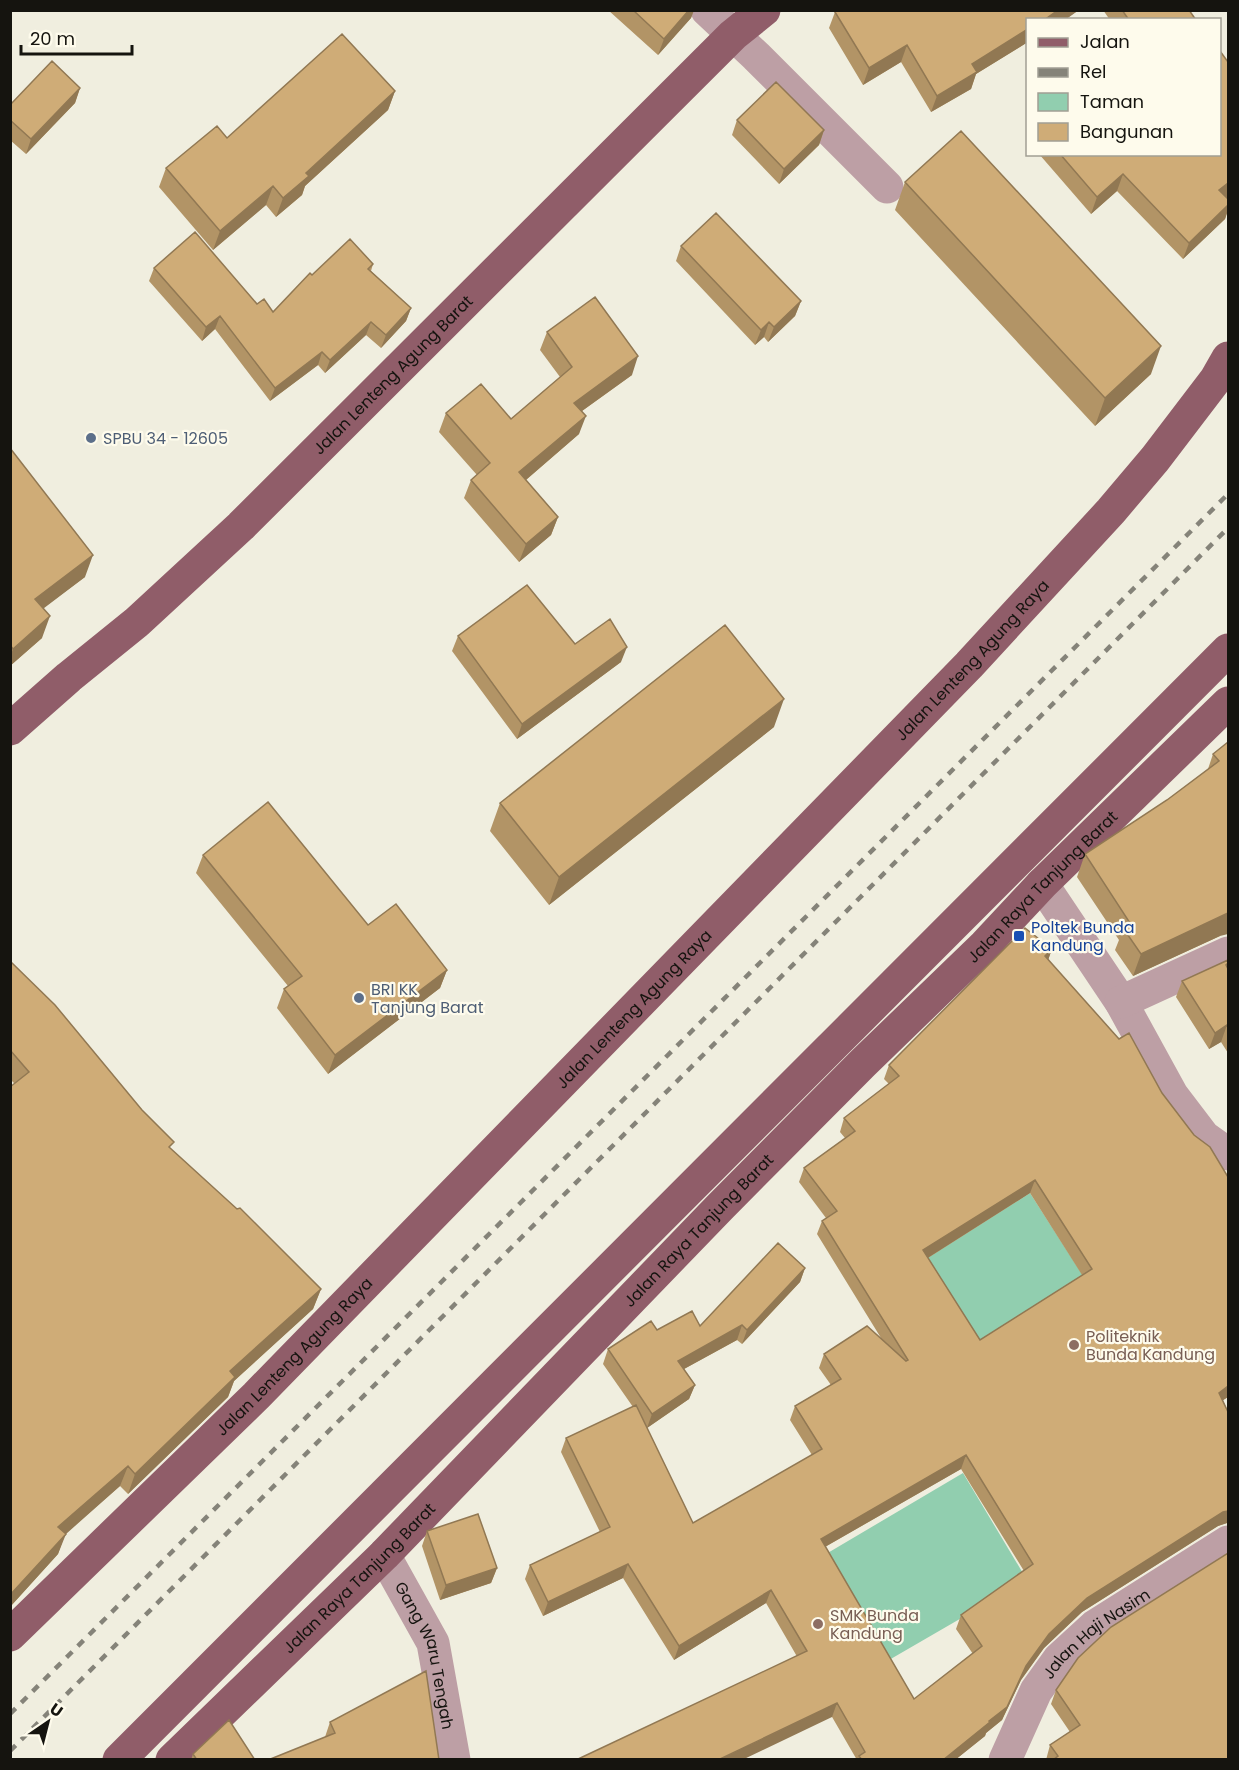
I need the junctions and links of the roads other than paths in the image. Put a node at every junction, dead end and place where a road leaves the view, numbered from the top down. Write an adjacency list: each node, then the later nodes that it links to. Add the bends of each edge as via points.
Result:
1 (707, 10): 3 (street)
2 (764, 10): 3 (main road, Jalan Lenteng Agung Barat)
3 (733, 35): 4 (street); 8 (main road, Jalan Lenteng Agung Barat, via 242,526 137,622)
4 (887, 187)
5 (1228, 358): 15 (main road, Jalan Lenteng Agung Raya, via 1148,468 969,665 256,1396)
6 (1228, 650): 16 (main road)
7 (1228, 703): 9 (main road, Jalan Raya Tanjung Barat)
8 (10, 729)
9 (1042, 884): 11 (street); 14 (main road, Jalan Raya Tanjung Barat, via 720,1207)
10 (1228, 953): 11 (street)
11 (1120, 1002): 12 (street, via 1172,1095 1204,1137)
12 (1228, 1155)
13 (1228, 1542): 19 (street, Jalan Haji Nasim, via 1095,1626 1059,1659 1036,1691)
14 (384, 1555): 17 (main road, Jalan Raya Tanjung Barat); 18 (street, Gang Waru Tengah, via 433,1642)
15 (10, 1635)
16 (119, 1760)
17 (172, 1760)
18 (454, 1760)
19 (1005, 1760)

